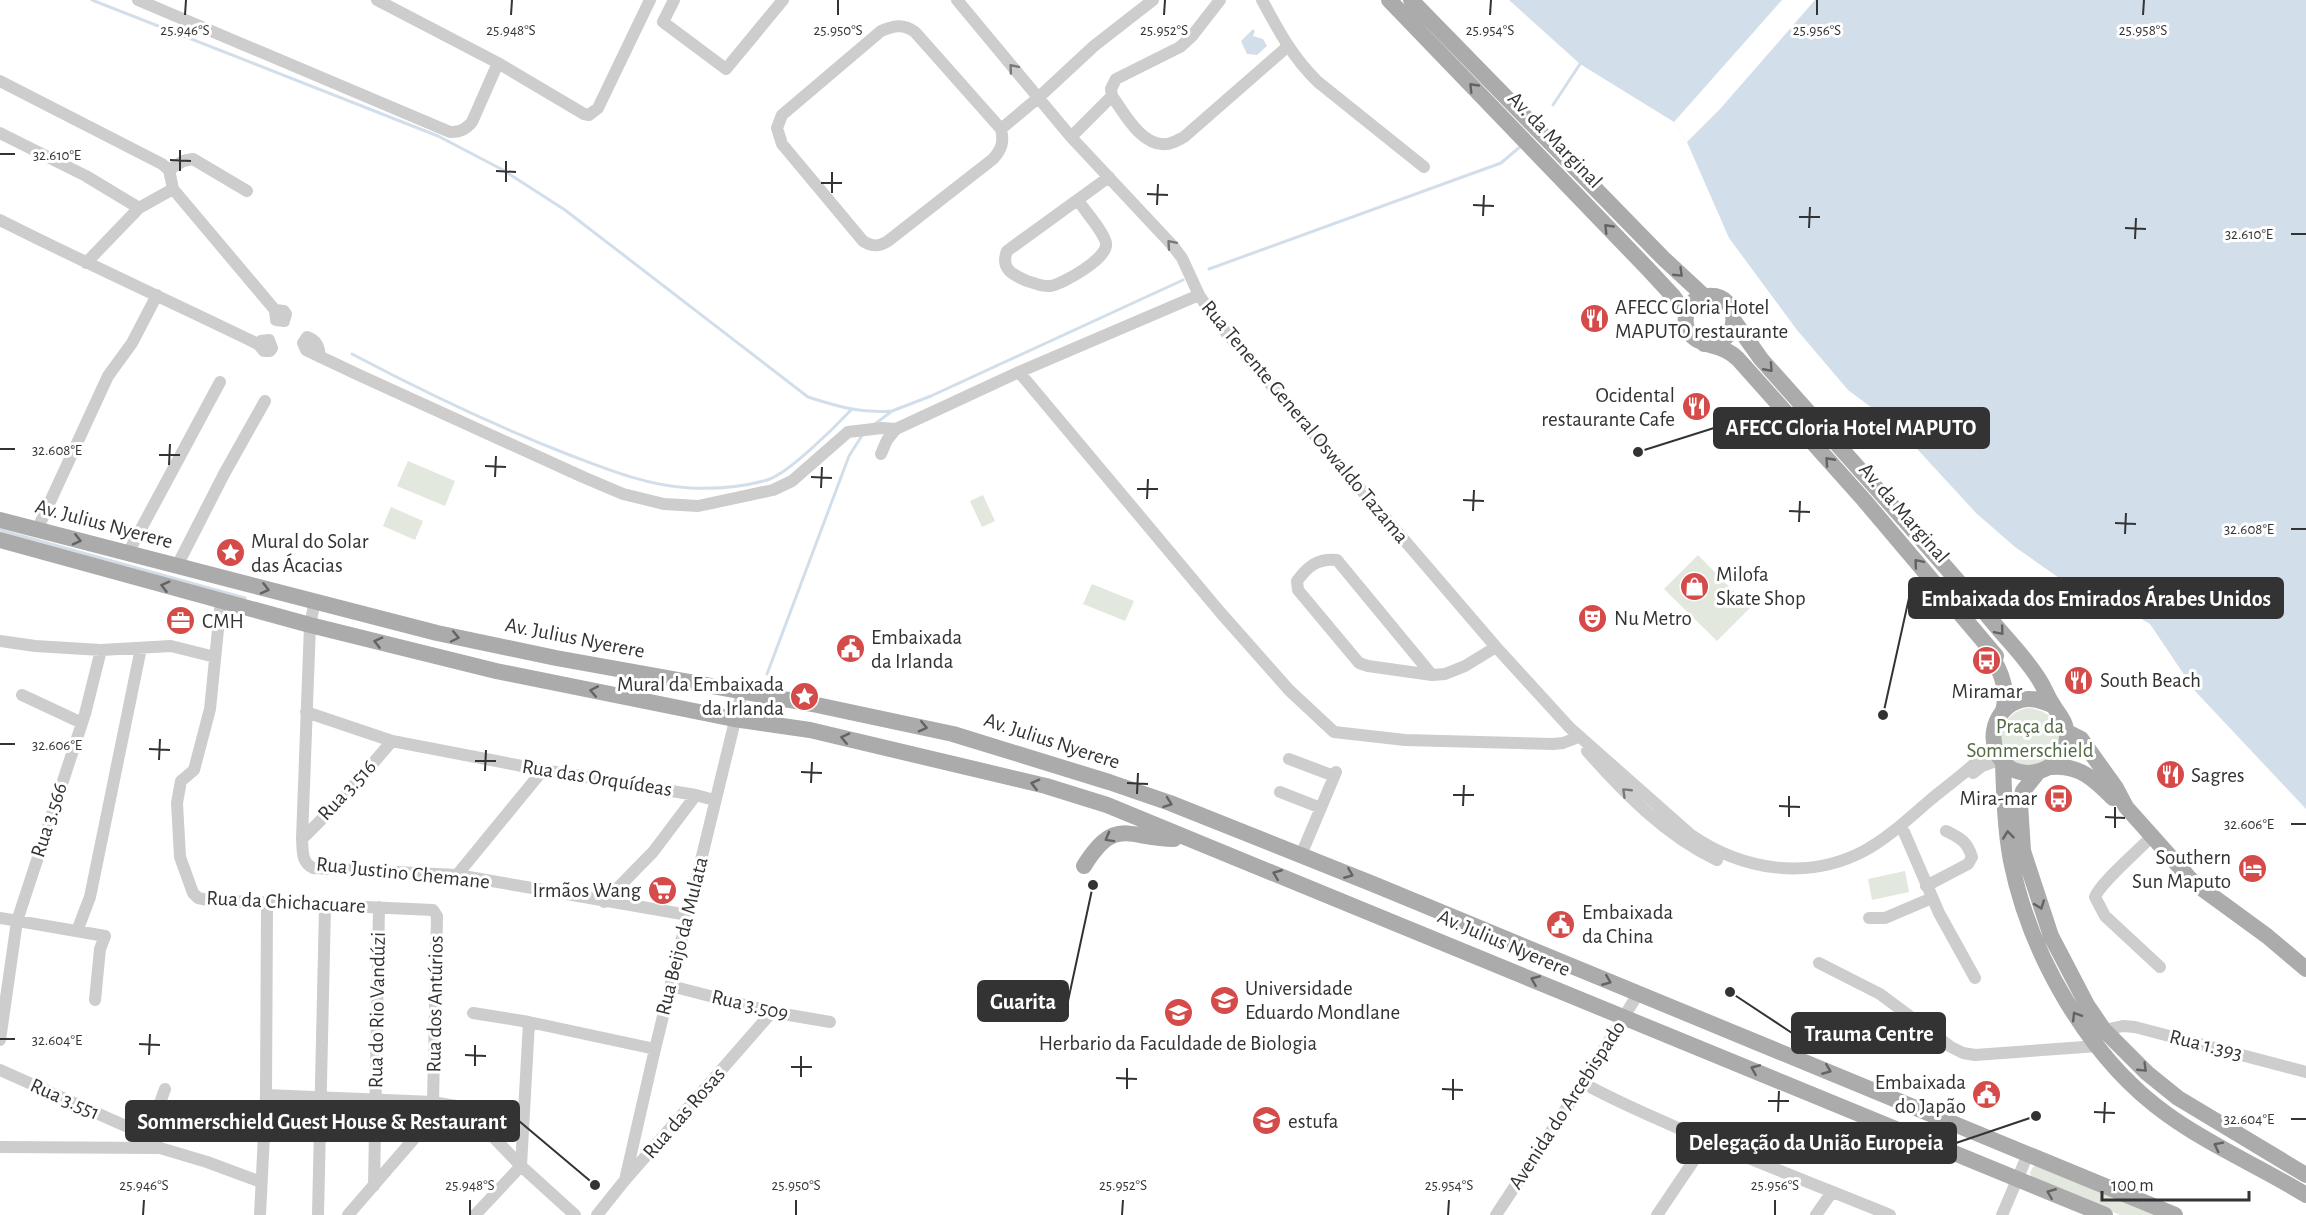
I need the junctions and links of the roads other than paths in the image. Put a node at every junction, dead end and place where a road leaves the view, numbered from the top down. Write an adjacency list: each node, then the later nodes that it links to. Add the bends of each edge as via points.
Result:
1 (138, 0): 13 (street, via 450,132 460,132 472,122)
2 (377, 0): 13 (street)
3 (650, 0): 13 (street, via 598,108 589,115)
4 (675, 0): 5 (street, via 663,22 726,69)
5 (783, 0)
6 (957, 0): 16 (street, Rua Tenente General Oswaldo Tazama, one-way to 6)
7 (1153, 0): 16 (street, via 1094,46)
8 (1220, 0): 15 (street, via 1180,47 1116,79)
9 (1262, 0): 12 (street)
10 (1389, 0): 33 (main road, Av. da Marginal, one-way to 10, via 1649,270)
11 (1411, 0): 31 (main road, Av. da Marginal, one-way to 31)
12 (1287, 47): 15 (street, via 1184,137 1166,145 1141,135); 20 (street, via 1318,82)
13 (498, 63)
14 (0, 81): 21 (street)
15 (1112, 96): 19 (street)
16 (1038, 98): 17 (street); 19 (street, Rua Tenente General Oswaldo Tazama)
17 (1001, 129): 17 (street, via 1002,147 993,159 888,242 875,246 862,241 782,144 777,128 782,115 881,31 900,26 915,32)
18 (0, 133): 26 (street)
19 (1071, 137): 22 (street, Rua Tenente General Oswaldo Tazama)
20 (1424, 167)
21 (169, 170): 23 (street); 24 (street, via 193,159)
22 (1109, 177): 25 (street); 30 (street, Rua Tenente General Oswaldo Tazama, one-way to 22, via 1173,246)
23 (172, 189): 26 (street); 32 (street)
24 (247, 191)
25 (1077, 200): 25 (street, via 1006,251 1009,272 1047,286 1063,282 1101,257 1106,240)
26 (139, 208): 28 (street)
27 (0, 220): 28 (street)
28 (86, 263): 29 (street)
29 (157, 295): 35 (street); 46 (street, via 132,343 108,376)
30 (1199, 295): 38 (street); 54 (street, Rua Tenente General Oswaldo Tazama, via 1237,347)
31 (1704, 296): 33 (main road, via 1692,302); 34 (main road, Av. da Marginal, via 1725,301)
32 (275, 310)
33 (1686, 314): 36 (main road, Av. da Marginal, via 1690,335)
34 (1734, 321): 36 (main road, via 1727,337); 61 (main road, Av. da Marginal, one-way to 61, via 1761,358 2022,657 2040,680)
35 (258, 344)
36 (1704, 344): 62 (main road, Av. da Marginal, one-way to 36, via 2006,696 1996,656 1738,359)
37 (320, 357): 43 (street, via 583,477 623,494 664,504 698,506 773,490 792,481 848,432)
38 (1035, 366): 39 (street); 41 (street, via 1030,379)
39 (1019, 372): 41 (street); 43 (street)
40 (220, 382): 48 (street)
41 (1035, 393): 67 (street, via 1228,621 1289,690 1334,732 1405,740 1552,744 1563,743)
42 (265, 401): 49 (street)
43 (896, 429): 44 (street)
44 (881, 454)
45 (0, 519): 46 (main road, Av. Julius Nyerere)
46 (37, 530): 48 (main road, Av. Julius Nyerere, one-way to 48)
47 (0, 540): 50 (main road, Av. Julius Nyerere, one-way to 47)
48 (128, 553): 49 (main road, Av. Julius Nyerere)
49 (177, 566): 51 (main road, Av. Julius Nyerere, one-way to 51)
50 (222, 600): 52 (main road, Av. Julius Nyerere); 57 (street, Rua da Chichacuare)
51 (315, 601): 52 (street, Rua Justino Chemane); 59 (main road, Av. Julius Nyerere, one-way to 59, via 545,656)
52 (310, 625): 63 (street, Rua Justino Chemane); 64 (main road, Av. Julius Nyerere, one-way to 52, via 496,671)
53 (0, 640): 56 (street)
54 (1496, 647): 58 (street, via 1465,666); 67 (street, Rua Tenente General Oswaldo Tazama)
55 (141, 648): 56 (street); 57 (street, via 171,646); 96 (street, via 90,897)
56 (101, 650): 65 (street, Rua 3.566)
57 (215, 657): 88 (street, Rua da Chichacuare, via 210,709 194,770 181,781 177,803 180,857 198,898)
58 (1432, 675): 58 (street, via 1359,663 1298,590 1297,581 1306,569 1315,562 1337,560)
59 (742, 692): 64 (street, Rua Beijo da Mulata); 83 (main road, Av. Julius Nyerere, one-way to 83, via 953,734 1170,803)
60 (22, 695): 65 (street)
61 (2052, 705): 62 (main road, via 2022,700); 66 (main road, Av. da Marginal)
62 (2003, 711): 69 (main road, Av. da Marginal, via 1995,726)
63 (306, 712): 68 (street, Rua das Orquídeas); 81 (street, Rua Justino Chemane)
64 (734, 719): 75 (street, Rua Beijo da Mulata); 82 (main road, Av. Julius Nyerere, one-way to 64, via 1107,805 1046,786 810,730)
65 (82, 723): 95 (street, Rua 3.566)
66 (2067, 732): 71 (main road, via 2064,752); 76 (main road, Av. da Marginal, via 2081,739)
67 (1573, 733): 69 (street, Rua Tenente General Oswaldo Tazama, via 1710,848 1748,863 1788,869 1845,860 1864,851); 79 (street, Rua Tenente General Oswaldo Tazama, one-way to 67, via 1866,858 1825,873 1787,876 1746,870 1705,855 1666,829 1606,773)
68 (392, 741): 72 (street, Rua das Orquídeas); 81 (street, Rua 3.516)
69 (1999, 755): 71 (main road, via 2019,772 2028,774); 79 (street, Rua Tenente General Oswaldo Tazama); 109 (main road, Av. da Marginal, one-way to 69, via 2063,996 2040,952 2024,908 2011,861)
70 (1289, 759): 77 (street, via 1335,774)
71 (2045, 769): 76 (main road, via 2068,767 2091,776); 109 (main road, one-way to 109, via 2023,791 2023,851 2051,936)
72 (543, 770): 74 (street, Rua das Orquídeas); 85 (street)
73 (1280, 792): 77 (street)
74 (696, 795): 75 (street, Rua das Orquídeas); 87 (street, via 653,852)
75 (714, 800): 92 (street, Rua Beijo da Mulata)
76 (2126, 807): 80 (main road, Av. da Marginal)
77 (1321, 808): 83 (street)
78 (1946, 831): 86 (street, via 1969,845 1972,857)
79 (1904, 832): 86 (street)
80 (2151, 837): 98 (street, via 2095,897 2105,916); 99 (main road, Av. da Marginal, via 2193,882)
81 (302, 838): 85 (street, Rua Justino Chemane, via 303,859 313,868)
82 (1187, 838): 84 (main road, one-way to 84, via 1115,834 1104,839); 106 (main road, Av. Julius Nyerere, one-way to 82)
83 (1300, 855): 102 (main road, Av. Julius Nyerere, one-way to 102)
84 (1084, 866)
85 (457, 875): 87 (street, Rua Justino Chemane)
86 (1929, 892): 94 (street, via 1885,918); 100 (street)
87 (604, 902): 92 (street, Rua Justino Chemane)
88 (267, 904): 89 (street, Rua da Chichacuare); 116 (street)
89 (324, 907): 90 (street, Rua da Chichacuare); 117 (street)
90 (379, 907): 91 (street, Rua da Chichacuare); 118 (street, Rua do Rio Vandúzi)
91 (433, 910): 119 (street, Rua dos Antúrios, via 437,916)
92 (688, 915): 101 (street, Rua Beijo da Mulata)
93 (0, 918): 95 (street)
94 (1869, 918)
95 (17, 921): 96 (street); 110 (street, Rua 3.566)
96 (77, 931): 103 (street, via 105,936)
97 (1819, 963): 109 (street, Rua 1.393, via 1880,994 1963,1053 1975,1055)
98 (2160, 967)
99 (2306, 969)
100 (1975, 978)
101 (671, 986): 104 (street, Rua 3.509); 111 (street, Rua Beijo da Mulata)
102 (1638, 994): 106 (street, Avenida do Arcebispado); 124 (main road, Av. Julius Nyerere, one-way to 124)
103 (95, 1000)
104 (772, 1012): 108 (street, Rua 3.509); 128 (street, Rua das Rosas)
105 (473, 1013): 107 (street)
106 (1624, 1018): 114 (street, Avenida do Arcebispado); 127 (main road, Av. Julius Nyerere, one-way to 106)
107 (528, 1022): 111 (street); 125 (street)
108 (830, 1022)
109 (2101, 1038): 113 (street, Rua 1.393, via 2123,1026 2135,1027); 126 (main road, one-way to 126, via 2178,1098); 132 (main road, one-way to 109, via 2166,1114 2131,1082)
110 (0, 1040)
111 (655, 1048): 128 (street, Rua Beijo da Mulata)
112 (0, 1070): 120 (street, Rua 3.551)
113 (2306, 1072)
114 (1583, 1083): 121 (street); 139 (street, Avenida do Arcebispado)
115 (165, 1089): 120 (street)
116 (266, 1095): 117 (street); 129 (street)
117 (321, 1096): 118 (street); 134 (street)
118 (375, 1099): 119 (street); 130 (street, Rua do Rio Vandúzi)
119 (433, 1102): 125 (street, via 456,1106 480,1123); 130 (street, Rua dos Antúrios, via 418,1134)
120 (148, 1137): 123 (street, Rua 3.551)
121 (1707, 1141): 131 (street); 140 (street)
122 (0, 1147): 123 (street)
123 (160, 1148): 129 (street)
124 (2028, 1154): 127 (street); 145 (main road, Av. Julius Nyerere)
125 (521, 1166): 136 (street); 137 (street)
126 (2306, 1175)
127 (2016, 1178): 143 (street); 144 (main road, Av. Julius Nyerere, one-way to 127)
128 (625, 1180): 138 (street, Rua das Rosas)
129 (261, 1182): 133 (street)
130 (374, 1186): 135 (street, Rua dos Antúrios)
131 (1832, 1192): 141 (street); 142 (street)
132 (2306, 1195)
133 (260, 1215)
134 (318, 1215)
135 (348, 1215)
136 (475, 1215)
137 (575, 1215)
138 (597, 1215)
139 (1496, 1215)
140 (1657, 1215)
141 (1816, 1215)
142 (1890, 1215)
143 (2002, 1215)
144 (2105, 1215)
145 (2175, 1215)

